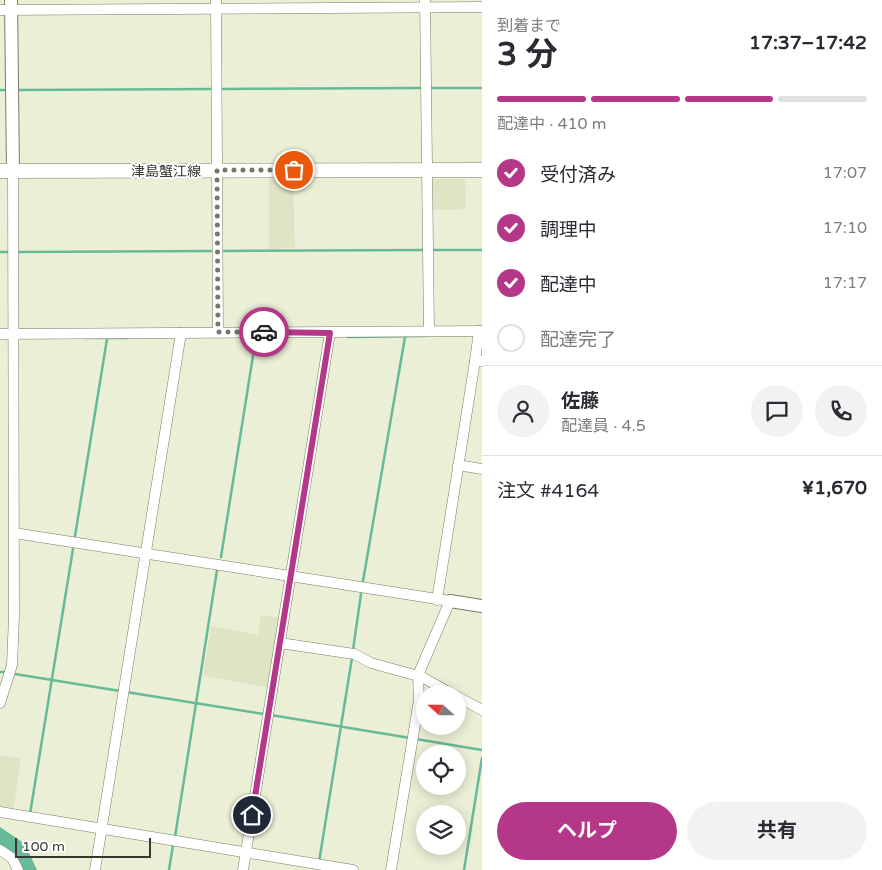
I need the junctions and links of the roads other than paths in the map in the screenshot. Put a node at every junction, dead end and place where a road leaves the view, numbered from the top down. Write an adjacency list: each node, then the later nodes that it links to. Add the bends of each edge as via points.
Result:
1 (216, 4): 2 (street); 3 (street); 5 (street)
2 (425, 4): 4 (street); 6 (street)
3 (8, 6): 8 (street)
4 (482, 7)
5 (217, 170): 6 (main road, 津島蟹江線); 8 (main road, 津島蟹江線); 10 (street)
6 (428, 170): 7 (main road, 津島蟹江線); 9 (street)
7 (482, 170)
8 (6, 171): 13 (street)
9 (429, 331): 11 (street); 15 (street)
10 (218, 332): 14 (street); 15 (street)
11 (479, 333): 16 (street)
12 (0, 334): 13 (street)
13 (13, 334): 14 (street); 19 (street)
14 (181, 336): 20 (street)
15 (329, 336): 21 (street)
16 (478, 361): 17 (street)
17 (458, 465): 18 (street); 22 (street)
18 (482, 469)
19 (14, 533): 20 (street); 29 (street, via 12,664)
20 (146, 553): 21 (street); 32 (street)
21 (290, 576): 22 (street); 25 (street)
22 (437, 600): 23 (street)
23 (450, 602): 24 (street); 26 (street)
24 (482, 606)
25 (280, 643): 26 (street, via 354,654 372,663); 34 (street)
26 (418, 675): 27 (street); 39 (street, via 419,700)
27 (436, 685)
28 (466, 701): 30 (street)
29 (0, 703)
30 (482, 710)
31 (0, 812): 32 (street)
32 (101, 829): 34 (street); 36 (street)
33 (0, 850): 35 (street, via 12,858)
34 (246, 853): 37 (street); 38 (street)
35 (18, 870)
36 (95, 870)
37 (243, 870)
38 (353, 870)
39 (391, 870)

